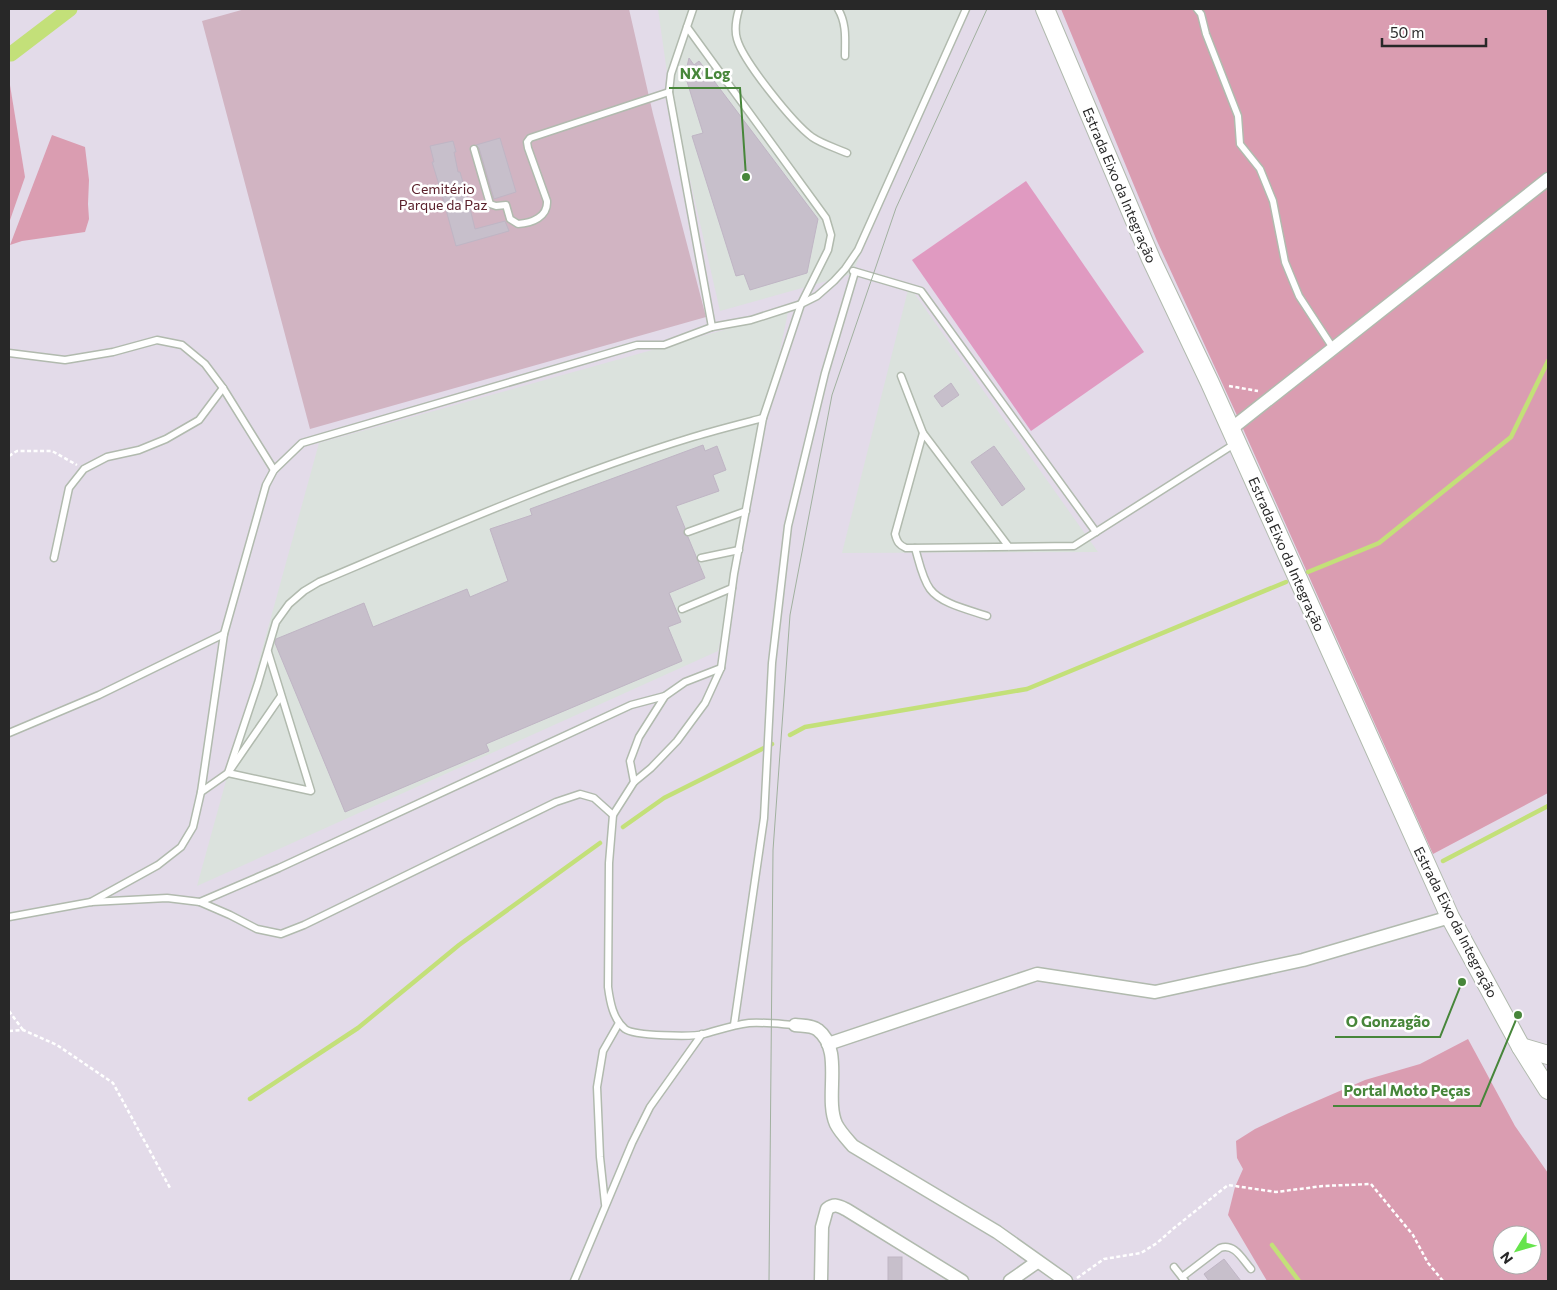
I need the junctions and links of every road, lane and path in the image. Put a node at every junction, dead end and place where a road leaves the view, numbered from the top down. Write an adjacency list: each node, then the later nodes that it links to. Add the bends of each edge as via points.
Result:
1 (693, 9): 7 (lane)
2 (738, 9): 11 (lane, via 736,39 744,58 796,123 813,138)
3 (838, 9): 8 (lane, via 846,31)
4 (966, 9): 13 (lane, via 858,250)
5 (1045, 9): 20 (main road, Estrada Eixo da Integração, via 1151,259)
6 (1197, 9): 17 (lane, via 1238,116 1240,144 1260,169 1274,202 1285,262 1299,296)
7 (687, 27): 9 (lane, via 671,74); 15 (lane, via 826,218 831,235 828,250)
8 (845, 56)
9 (669, 92): 10 (lane, via 530,138 528,148 547,207 544,214 525,224 510,219 506,205 490,204); 16 (lane)
10 (474, 149)
11 (847, 153)
12 (1548, 179): 17 (street)
13 (845, 269): 14 (lane); 15 (lane, via 817,296)
14 (855, 272): 31 (lane, via 921,291); 56 (lane, via 825,372 788,526 772,663 764,818)
15 (801, 304): 16 (lane, via 751,320); 23 (lane)
16 (712, 326): 28 (lane, via 664,345 637,345 302,443)
17 (1333, 348): 22 (street)
18 (9, 353): 21 (lane, via 65,360 157,340 182,345 204,364)
19 (902, 376): 24 (lane)
20 (1210, 383): 22 (path); 25 (main road, Estrada Eixo da Integração)
21 (223, 388): 27 (lane, via 199,420 139,450 107,457); 28 (lane)
22 (1277, 393): 25 (street)
23 (763, 418): 29 (lane); 41 (lane, via 694,437 552,486 319,582 289,604 276,622)
24 (923, 432): 32 (lane); 33 (lane, via 895,534 900,546)
25 (1234, 436): 31 (lane); 53 (main road, Estrada Eixo da Integração)
26 (9, 456): 27 (path, via 17,451 52,451)
27 (84, 468): 35 (lane, via 69,488)
28 (274, 470): 40 (lane, via 266,485)
29 (746, 512): 30 (lane); 34 (lane)
30 (688, 532)
31 (1096, 532): 32 (lane, via 1074,546)
32 (1009, 547): 33 (lane)
33 (915, 548): 39 (lane, via 930,589 940,599)
34 (738, 550): 36 (lane); 37 (lane)
35 (54, 558)
36 (702, 558)
37 (732, 588): 38 (lane); 42 (lane)
38 (682, 609)
39 (987, 616)
40 (224, 634): 45 (lane, via 99,695); 48 (lane)
41 (267, 651): 43 (lane); 46 (lane)
42 (721, 668): 44 (lane, via 685,682); 47 (lane, via 705,703 677,741)
43 (281, 696): 46 (lane); 46 (lane, via 311,791)
44 (665, 696): 47 (lane, via 640,737 630,761); 51 (lane, via 631,705)
45 (9, 733)
46 (228, 774): 48 (lane)
47 (634, 782): 49 (lane)
48 (201, 792): 50 (lane, via 193,827 181,847 158,865)
49 (613, 815): 51 (lane, via 594,798 580,794 556,802 281,934 257,929); 55 (lane, via 608,963 611,1005)
50 (90, 902): 51 (lane, via 167,898); 52 (lane)
51 (200, 902)
52 (9, 917)
53 (1450, 917): 61 (street, via 1303,960 1155,992 1037,974); 62 (main road, Estrada Eixo da Integração)
54 (9, 1011): 58 (path)
55 (619, 1023): 60 (lane, via 626,1030 641,1034); 66 (lane, via 603,1051 597,1088)
56 (734, 1025): 57 (lane); 60 (lane)
57 (795, 1025): 61 (street, via 813,1027)
58 (23, 1030): 59 (path); 65 (path, via 56,1045 113,1084)
59 (9, 1031)
60 (702, 1034): 66 (lane, via 650,1107)
61 (828, 1044): 67 (street, via 832,1059 831,1102 835,1123 852,1146 997,1232)
62 (1521, 1047): 63 (main road); 64 (main road, Estrada Eixo da Integração)
63 (1548, 1055)
64 (1548, 1090)
65 (170, 1188)
66 (605, 1205): 73 (lane)
67 (1037, 1262): 71 (street); 77 (street)
68 (938, 1267): 74 (street, via 838,1205 827,1209 822,1227); 75 (street); 76 (street)
69 (1174, 1267): 72 (lane)
70 (1251, 1269): 72 (lane, via 1234,1248 1226,1246)
71 (1016, 1279)
72 (1184, 1279)
73 (574, 1281)
74 (821, 1281)
75 (938, 1281)
76 (962, 1281)
77 (1066, 1281)
78 (1072, 1281): 79 (path, via 1104,1259 1141,1253 1228,1186 1276,1192 1371,1184 1413,1235 1428,1263)
79 (1443, 1281)

